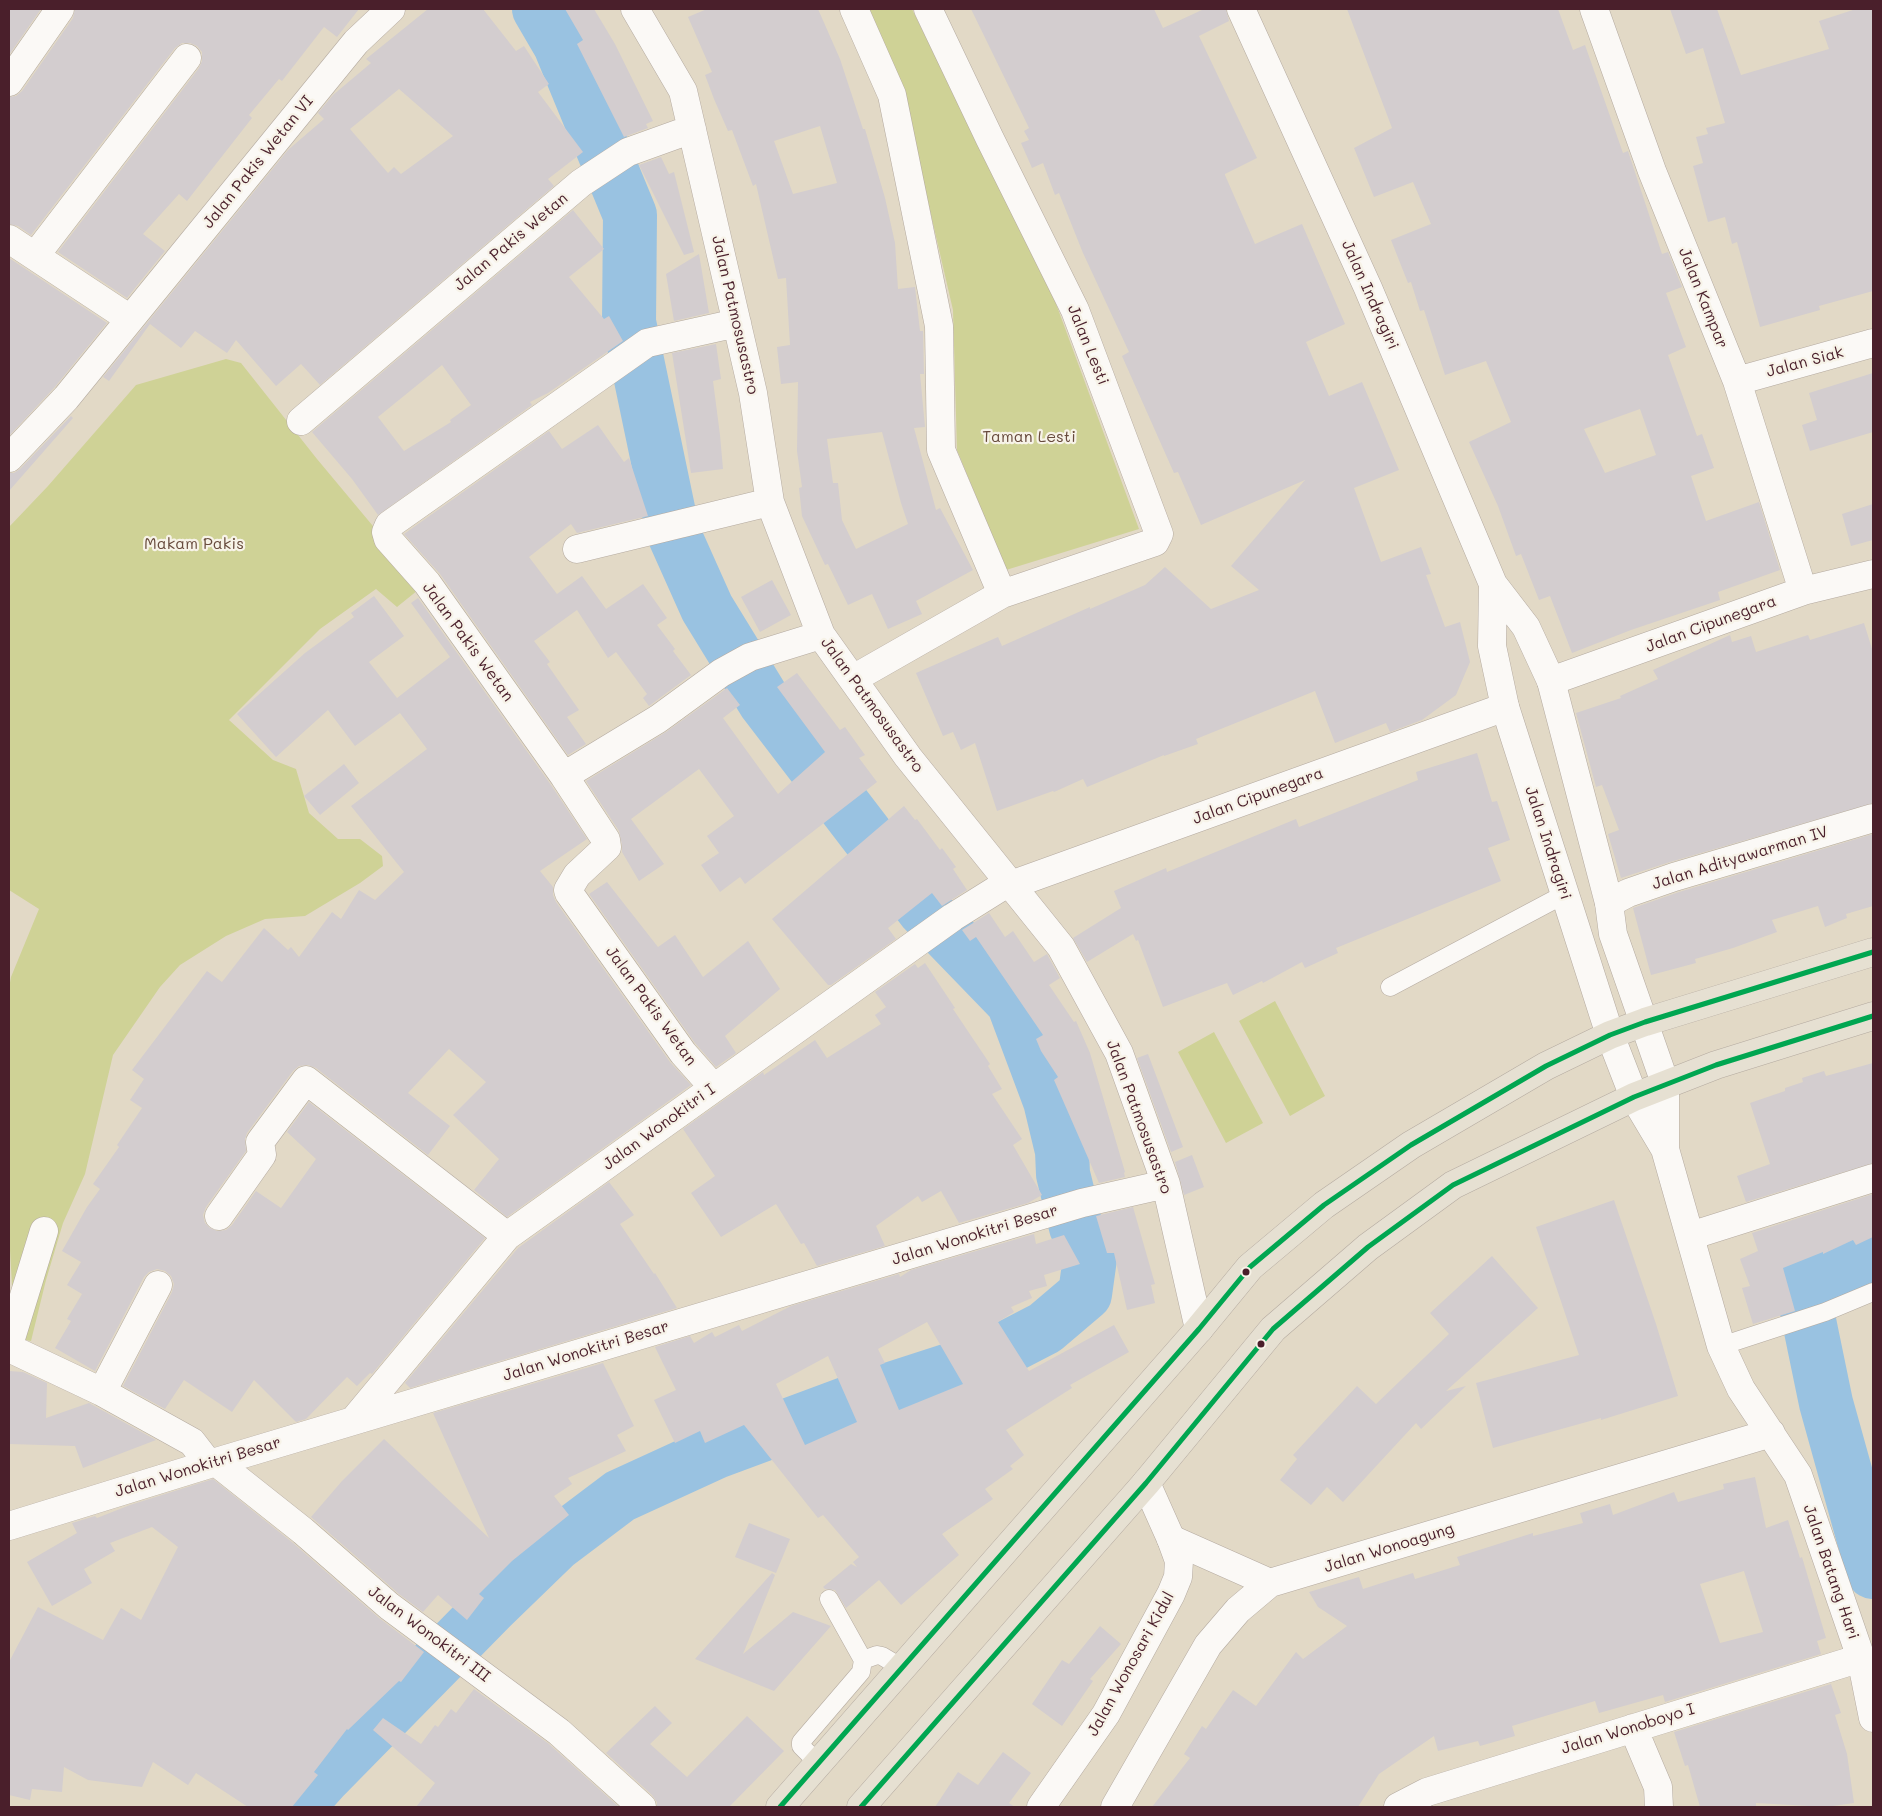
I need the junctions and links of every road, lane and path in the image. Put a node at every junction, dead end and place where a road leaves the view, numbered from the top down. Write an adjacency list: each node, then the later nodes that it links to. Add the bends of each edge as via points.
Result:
1 (60, 9): 9 (street)
2 (391, 9): 13 (street, Jalan Pakis Wetan VI, via 356,42)
3 (634, 9): 10 (street, Jalan Patmosusastro, via 683,91)
4 (854, 9): 24 (street, via 892,95 939,326 941,450)
5 (928, 9): 24 (street, Jalan Lesti, via 1075,310 1159,534 1154,542)
6 (1242, 9): 22 (street, Jalan Indragiri, via 1368,288)
7 (1594, 9): 16 (street, Jalan Kampar, via 1652,171)
8 (188, 58): 12 (street)
9 (9, 82)
10 (692, 129): 14 (street, Jalan Patmosusastro); 17 (street, Jalan Pakis Wetan, via 628,152 581,183)
11 (9, 239): 12 (street)
12 (34, 256): 13 (street)
13 (130, 319): 18 (street, Jalan Pakis Wetan VI, via 66,398)
14 (737, 323): 19 (street, Jalan Patmosusastro, via 753,393); 29 (street, Jalan Pakis Wetan, via 647,343 389,525 386,532 388,539 427,583)
15 (1873, 343): 16 (street, Jalan Siak)
16 (1737, 381): 23 (street, Jalan Kampar)
17 (301, 421)
18 (9, 458)
19 (770, 502): 20 (street); 25 (street, Jalan Patmosusastro)
20 (577, 549)
21 (1873, 574): 23 (street, Jalan Cipunegara)
22 (1493, 584): 27 (street, Jalan Indragiri, via 1526,626); 28 (street, Jalan Indragiri, via 1492,646)
23 (1803, 591): 27 (street, Jalan Cipunegara)
24 (1002, 594): 26 (street, Jalan Lesti)
25 (821, 635): 26 (street, Jalan Patmosusastro); 29 (street, via 750,657 721,673 658,719)
26 (853, 679): 31 (street, Jalan Patmosusastro, via 908,757)
27 (1551, 681): 33 (street, Jalan Indragiri)
28 (1505, 707): 31 (street, Jalan Cipunegara); 32 (street, Jalan Indragiri)
29 (564, 776): 40 (street, Jalan Pakis Wetan, via 607,843 603,852 577,875 569,893 683,1053)
30 (1873, 818): 33 (street, Jalan Adityawarman IV, via 1674,877)
31 (1010, 883): 40 (street, Jalan Wonokitri I, via 953,917); 44 (street, Jalan Patmosusastro, via 1061,947 1119,1053)
32 (1565, 894): 35 (lane); 38 (street, Jalan Indragiri)
33 (1609, 903): 37 (street, Jalan Indragiri, via 1613,934)
34 (1873, 952): 37 (main road)
35 (1390, 987)
36 (1873, 1016): 39 (main road)
37 (1645, 1022): 38 (main road); 39 (street, Jalan Indragiri)
38 (1610, 1035): 41 (street, Jalan Indragiri); 51 (main road, via 1546,1066 1411,1145 1324,1205 1250,1267)
39 (1666, 1083): 41 (main road); 42 (street, Jalan Indragiri)
40 (714, 1088): 47 (street, Jalan Wonokitri I)
41 (1634, 1097): 42 (street, Jalan Indragiri); 58 (main road, via 1453,1186 1368,1247 1273,1329)
42 (1665, 1150): 48 (street, Jalan Batang Hari)
43 (1873, 1178): 48 (street)
44 (1166, 1184): 51 (street, Jalan Patmosusastro); 55 (street, Jalan Wonokitri Besar, via 1082,1203)
45 (219, 1216): 47 (street, via 262,1155 260,1142 306,1080)
46 (44, 1231): 53 (street)
47 (507, 1236): 55 (street, Jalan Wonokitri I)
48 (1690, 1236): 52 (street, Jalan Batang Hari)
49 (158, 1285): 54 (street)
50 (1873, 1292): 52 (lane, via 1797,1322)
51 (1198, 1329): 65 (main road)
52 (1721, 1346): 56 (street, Jalan Batang Hari, via 1741,1389)
53 (9, 1347): 54 (street, Jalan Wonokitri III)
54 (102, 1392): 57 (street, Jalan Wonokitri III, via 192,1442)
55 (354, 1420): 57 (street, Jalan Wonokitri Besar)
56 (1771, 1433): 61 (street, Jalan Wonoagung); 63 (street, Jalan Batang Hari, via 1798,1475)
57 (212, 1463): 59 (street, Jalan Wonokitri Besar); 70 (street, Jalan Wonokitri III, via 303,1531 389,1606 559,1732)
58 (1146, 1483): 60 (street, Jalan Wonosari Kidul); 72 (main road)
59 (9, 1526)
60 (1171, 1539): 61 (street); 73 (street, Jalan Wonosari Kidul, via 1179,1561 1178,1577 1171,1594 1106,1714)
61 (1270, 1583): 74 (street, Jalan Wonoagung, via 1238,1610 1208,1646)
62 (829, 1599): 64 (lane)
63 (1861, 1658): 67 (street, Jalan Batang Hari); 68 (street, Jalan Wonoboyo I)
64 (862, 1666): 65 (lane, via 877,1655); 66 (lane); 69 (lane, via 801,1742 801,1746)
65 (902, 1668): 66 (main road)
66 (875, 1698): 69 (main road)
67 (1873, 1718)
68 (1632, 1728): 75 (street, Jalan Wonoboyo I, via 1427,1792); 76 (street, via 1658,1787)
69 (818, 1763): 71 (main road)
70 (642, 1807)
71 (780, 1807)
72 (861, 1807)
73 (1041, 1807)
74 (1115, 1807)
75 (1399, 1807)
76 (1659, 1807)

